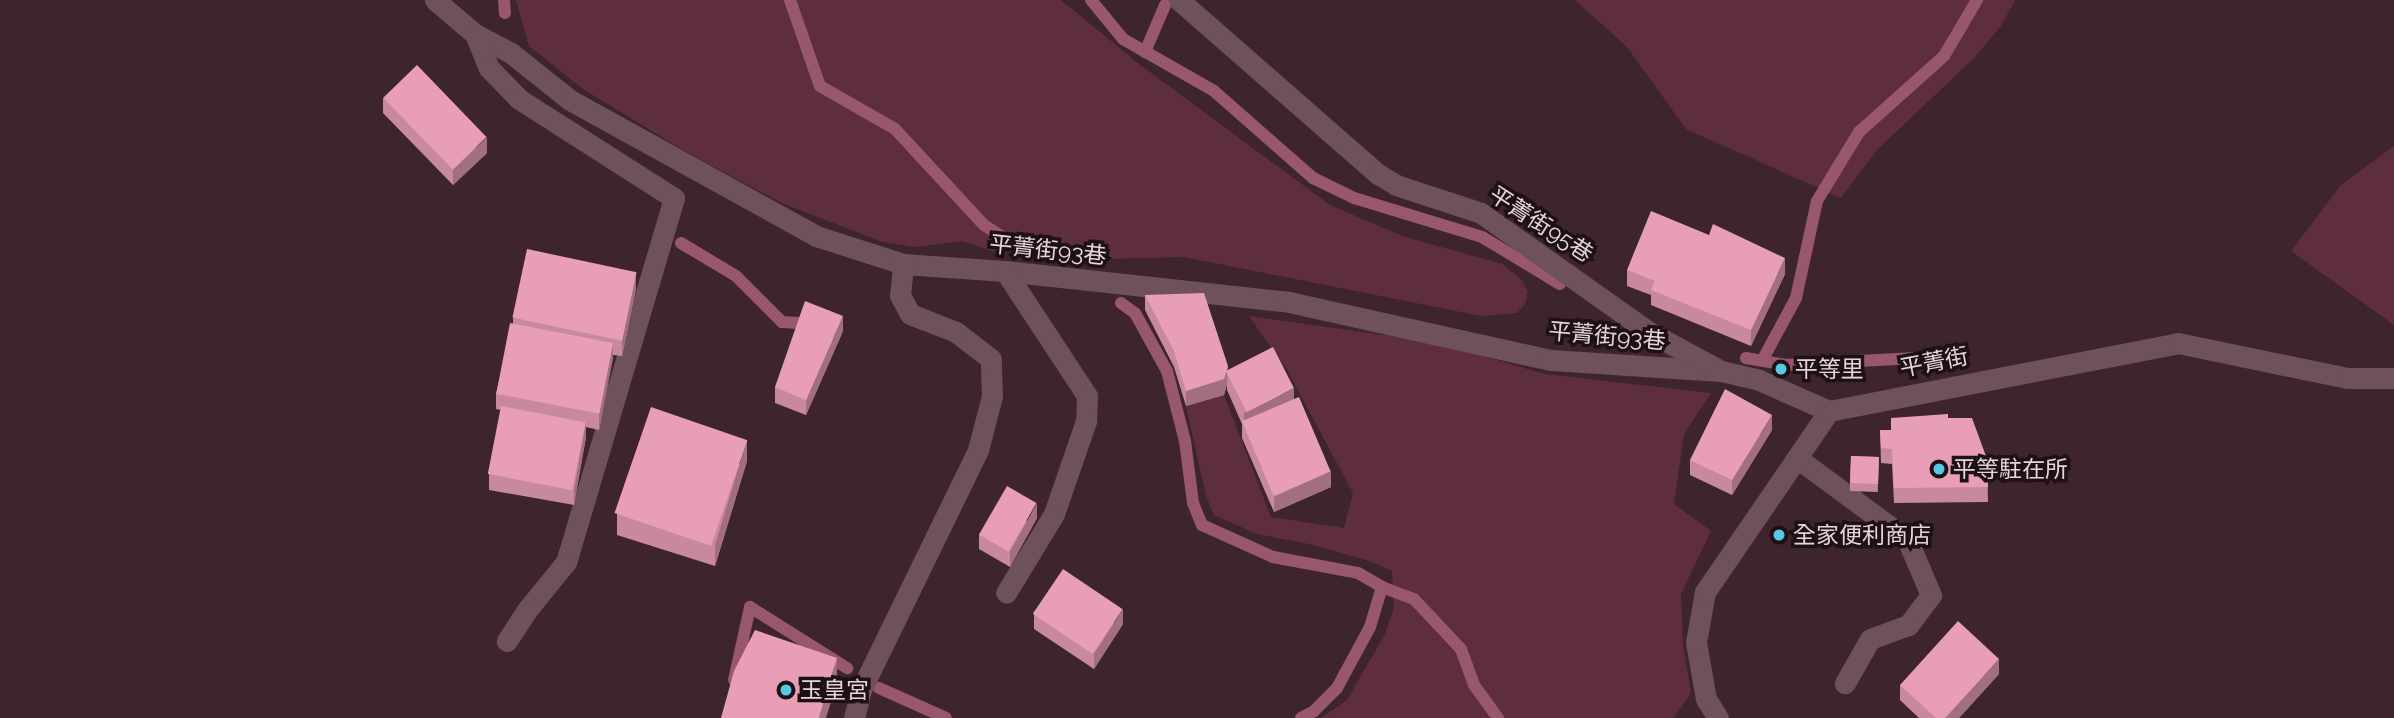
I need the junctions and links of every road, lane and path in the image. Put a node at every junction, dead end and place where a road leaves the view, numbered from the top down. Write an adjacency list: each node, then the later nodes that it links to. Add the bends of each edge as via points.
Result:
1 (435, 0): 3 (street, 平菁街93巷)
2 (1179, 0): 6 (street, 平菁街95巷, via 1378,174 1396,185 1481,213 1649,332)
3 (475, 34): 4 (street, 平菁街93巷, via 510,53 570,100 816,236); 11 (street, via 489,68 519,99 674,198 566,562)
4 (903, 264): 5 (street, 平菁街93巷); 13 (street, via 900,295 910,314 956,332 991,359 992,396 978,450 861,690)
5 (1005, 271): 6 (street, 平菁街93巷, via 1289,302 1551,360); 10 (street, via 1087,396 1086,421 1054,514)
6 (1721, 371): 8 (street, 平菁街95巷, via 1759,380)
7 (2394, 378): 8 (street, 平菁街, via 2347,378 2178,343)
8 (1829, 411): 9 (street)
9 (1797, 458): 12 (street, via 1907,540 1931,595 1908,625 1870,639); 14 (street, via 1705,592 1696,642 1706,699)
10 (1006, 593)
11 (508, 641)
12 (1845, 683)
13 (854, 718)
14 (1718, 718)

